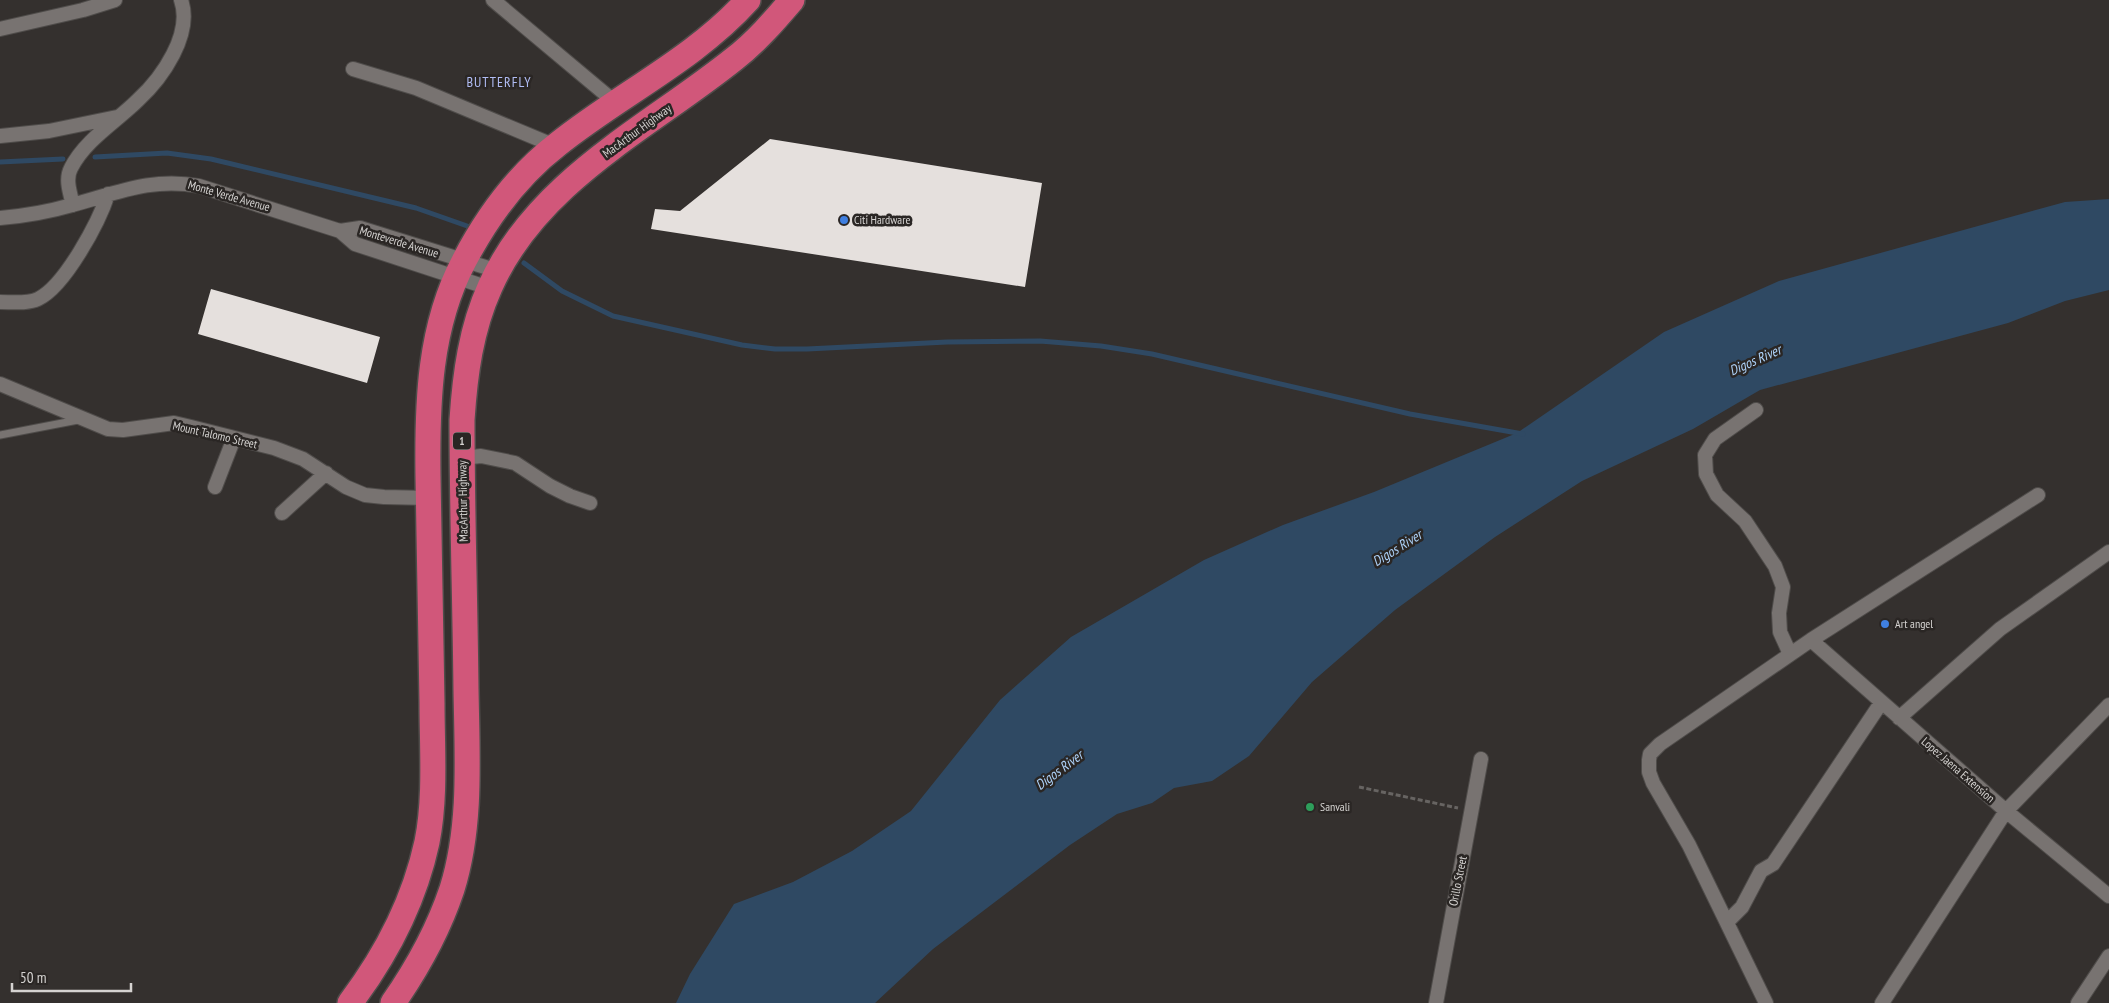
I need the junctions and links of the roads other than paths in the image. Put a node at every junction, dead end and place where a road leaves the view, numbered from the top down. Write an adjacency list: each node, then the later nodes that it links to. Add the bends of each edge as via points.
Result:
1 (116, 0): 6 (street)
2 (180, 0): 9 (street, via 184,10 182,31 172,56 139,100)
3 (493, 0): 8 (street)
4 (748, 0): 8 (highway, via 696,46)
5 (792, 0): 17 (highway, MacArthur Highway / 1, via 767,30 735,59 575,177 536,217)
6 (0, 29)
7 (353, 69): 11 (street, via 416,88)
8 (616, 103): 11 (highway)
9 (117, 117): 10 (street); 13 (street, via 71,168 68,177)
10 (0, 136)
11 (555, 146): 16 (highway, via 497,207)
12 (108, 194): 13 (street, Monte Verde Avenue); 15 (street, Monte Verde Avenue, via 160,182 179,182); 18 (street, via 88,238 50,290 38,299)
13 (73, 205): 14 (street, Monte Verde Avenue)
14 (0, 218)
15 (340, 231): 16 (street, Monteverde Avenue, via 360,228)
16 (460, 270): 17 (street, Monteverde Avenue); 28 (highway, via 445,308 431,373)
17 (494, 280): 24 (highway, MacArthur Highway / 1, via 473,337 465,373)
18 (0, 302)
19 (0, 384): 21 (street, Mount Talomo Street)
20 (1756, 410): 33 (street, via 1715,439 1705,455 1706,474 1716,495 1745,521 1776,566 1783,587 1780,632)
21 (84, 418): 22 (lane); 23 (street, Mount Talomo Street, via 108,429 174,423)
22 (0, 435)
23 (234, 438): 25 (street, Mount Talomo Street, via 296,456); 26 (street)
24 (462, 458): 29 (street, via 481,456 515,463 550,486); 43 (highway, MacArthur Highway / 1, via 466,818 452,887 438,927 414,973)
25 (326, 473): 28 (street, Mount Talomo Street, via 365,495); 30 (street)
26 (215, 488)
27 (2038, 495): 32 (street)
28 (428, 498): 42 (highway, via 433,767 427,840 405,914 387,950)
29 (590, 503)
30 (282, 513)
31 (2109, 552): 36 (street, via 2000,630)
32 (1811, 640): 33 (street); 34 (street, Lopez Jaena Extension)
33 (1790, 654): 40 (street, via 1660,744 1648,760 1653,783 1689,845)
34 (1881, 703): 36 (street, Lopez Jaena Extension); 40 (street, via 1773,864 1760,871 1742,906)
35 (2109, 705): 38 (street)
36 (1900, 718): 38 (street, Lopez Jaena Extension)
37 (1481, 759): 44 (street, Orillo Street)
38 (2006, 811): 39 (street, Lopez Jaena Extension); 46 (street)
39 (2109, 896)
40 (1727, 922): 45 (street)
41 (2109, 956): 47 (street)
42 (350, 1003)
43 (393, 1003)
44 (1436, 1003)
45 (1766, 1003)
46 (1882, 1003)
47 (2078, 1003)

